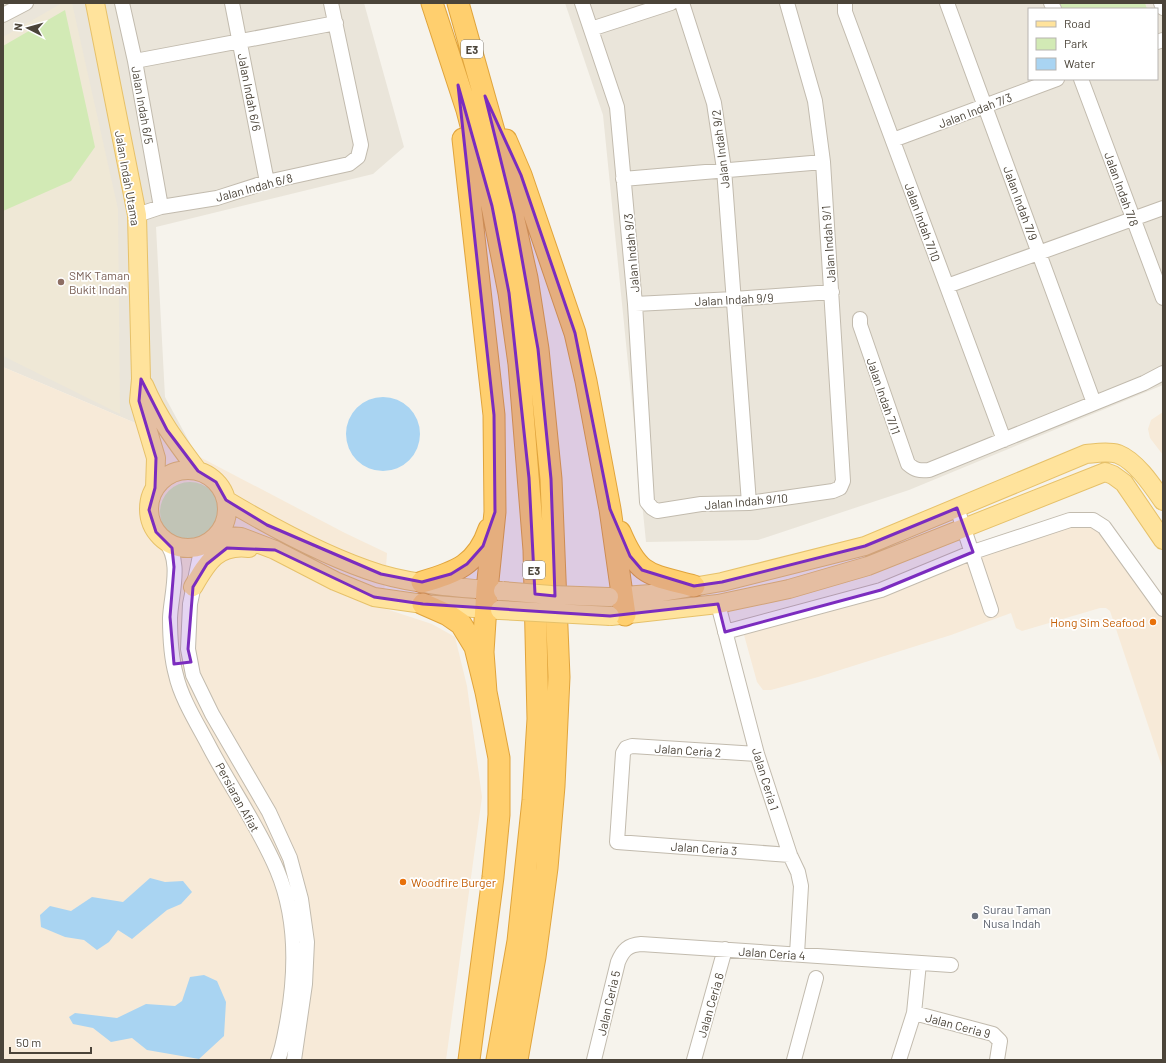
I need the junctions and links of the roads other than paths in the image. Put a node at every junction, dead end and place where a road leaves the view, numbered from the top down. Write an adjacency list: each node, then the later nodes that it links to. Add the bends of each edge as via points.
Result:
1 (26, 3): 16 (street)
2 (94, 3): 33 (main road, Jalan Indah Utama)
3 (122, 3): 20 (street, Jalan Indah 6/5)
4 (232, 3): 19 (street, Jalan Indah 6/6)
5 (331, 3): 17 (street)
6 (432, 3): 23 (highway, E3)
7 (458, 3): 24 (highway, E3)
8 (582, 3): 18 (street, Jalan Indah 9/3)
9 (671, 3): 18 (street)
10 (682, 3): 28 (street, Jalan Indah 9/2, via 714,103)
11 (787, 3): 27 (street, Jalan Indah 9/1, via 815,100)
12 (845, 3): 26 (street, Jalan Indah 7/10, via 845,12)
13 (947, 3): 25 (street, Jalan Indah 7/9)
14 (1161, 3): 15 (street)
15 (1163, 8)
16 (3, 15)
17 (336, 23): 19 (street); 30 (street, Jalan Indah 6/8, via 361,145 358,157 349,164)
18 (591, 29): 29 (street, Jalan Indah 9/3, via 617,107)
19 (240, 42): 20 (street); 30 (street, Jalan Indah 6/6)
20 (135, 61): 31 (street, Jalan Indah 6/5)
21 (1054, 80): 25 (street, Jalan Indah 7/3)
22 (1081, 80): 34 (street, Jalan Indah 7/8)
23 (458, 85): 55 (highway, via 494,415); 88 (highway, E3, via 492,206 509,293 519,364 534,550 538,719 533,800 518,940)
24 (485, 96): 54 (highway, via 521,174 575,333); 89 (highway, E3, via 527,278 538,349 551,479 559,677 547,868 535,958)
25 (985, 106): 26 (street, Jalan Indah 7/3); 35 (street, Jalan Indah 7/9)
26 (893, 140): 36 (street, Jalan Indah 7/10)
27 (823, 162): 28 (street); 37 (street, Jalan Indah 9/1)
28 (724, 169): 29 (street); 39 (street, Jalan Indah 9/2)
29 (623, 179): 40 (street, Jalan Indah 9/3)
30 (267, 182): 31 (street, Jalan Indah 6/8, via 217,198)
31 (160, 207): 33 (street, Jalan Indah 6/8)
32 (1163, 208): 34 (street)
33 (137, 215): 43 (main road, Jalan Indah Utama)
34 (1133, 219): 35 (street); 38 (street, Jalan Indah 7/8)
35 (1039, 253): 36 (street); 44 (street, Jalan Indah 7/9)
36 (947, 286): 45 (street, Jalan Indah 7/10)
37 (832, 292): 39 (street, Jalan Indah 9/9); 48 (street, Jalan Indah 9/1, via 842,481)
38 (1163, 298)
39 (734, 299): 40 (street, Jalan Indah 9/9); 51 (street, Jalan Indah 9/2)
40 (636, 304): 52 (street, Jalan Indah 9/3, via 647,502)
41 (860, 319): 45 (street, Jalan Indah 7/11, via 905,456 914,470 929,470)
42 (1163, 373): 44 (street)
43 (141, 379): 46 (main road, via 166,430); 47 (main road, Jalan Indah Utama, via 139,401 156,458)
44 (1094, 403): 45 (street)
45 (1004, 440)
46 (198, 471): 47 (main road, via 174,472); 49 (main road, via 216,482)
47 (155, 488): 57 (main road, via 149,510 156,532)
48 (840, 488): 51 (street, Jalan Indah 9/10)
49 (226, 500): 59 (main road, via 225,522 220,532); 62 (main road, via 268,525 345,560 381,574)
50 (1163, 501): 53 (main road, via 1128,460 1106,452 1086,454)
51 (749, 503): 52 (street, Jalan Indah 9/10, via 701,504 658,510)
52 (652, 508)
53 (958, 508): 56 (street); 63 (main road, via 865,546 722,582)
54 (610, 509): 63 (highway, via 630,556 642,570); 68 (highway)
55 (495, 512): 62 (highway, via 484,546 467,564 451,574); 65 (highway)
56 (965, 527): 58 (main road, via 1105,472 1124,483); 61 (street); 67 (main road, via 868,566 789,589)
57 (164, 540): 59 (main road, via 182,547); 73 (street, Persiaran Afiat, via 172,548 174,567 170,617)
58 (1163, 540)
59 (207, 543): 60 (main road, via 228,536 241,537); 64 (street, Persiaran Afiat)
60 (275, 550): 64 (main road, via 227,548 207,564); 66 (main road, via 335,581 374,596)
61 (973, 552): 69 (street, via 1070,520 1092,520 1104,527 1113,538); 70 (street); 71 (street, via 881,590)
62 (422, 582): 65 (main road)
63 (694, 586): 68 (main road)
64 (193, 587): 72 (street, Persiaran Afiat, via 188,649)
65 (494, 600): 66 (main road); 68 (main road, bridge, via 551,595); 74 (highway, via 484,652)
66 (423, 604): 74 (highway, via 461,624 475,647)
67 (718, 604): 68 (main road); 71 (street, Jalan Ceria 1)
68 (617, 606)
69 (1163, 609)
70 (991, 610)
71 (725, 632): 75 (street, Jalan Ceria 1)
72 (191, 662): 73 (street); 86 (street, Persiaran Afiat, via 193,675 212,714 269,812 290,858 301,899 307,942 305,984)
73 (174, 664): 85 (street, Persiaran Afiat, via 176,676 190,708 277,871 287,904 293,957 291,1002)
74 (486, 692): 87 (highway, via 499,758 499,815)
75 (757, 754): 76 (street, Jalan Ceria 2, via 632,746 626,748 623,753); 77 (street, Jalan Ceria 1)
76 (617, 842): 77 (street, Jalan Ceria 3)
77 (790, 855): 80 (street, Jalan Ceria 1, via 801,886)
78 (625, 948): 79 (street, Jalan Ceria 4, via 641,944); 90 (street, Jalan Ceria 5, via 618,962)
79 (725, 950): 80 (street, Jalan Ceria 4); 91 (street, Jalan Ceria 6)
80 (797, 954): 81 (street, Jalan Ceria 4)
81 (919, 963): 82 (street, Jalan Ceria 4); 84 (street)
82 (951, 966)
83 (816, 978): 92 (street)
84 (914, 1013): 93 (street); 94 (street, Jalan Ceria 9, via 993,1034 1000,1040)
85 (280, 1057): 86 (street)
86 (295, 1059)
87 (469, 1060)
88 (497, 1060)
89 (517, 1060)
90 (594, 1060)
91 (694, 1060)
92 (794, 1060)
93 (899, 1060)
94 (997, 1060)

